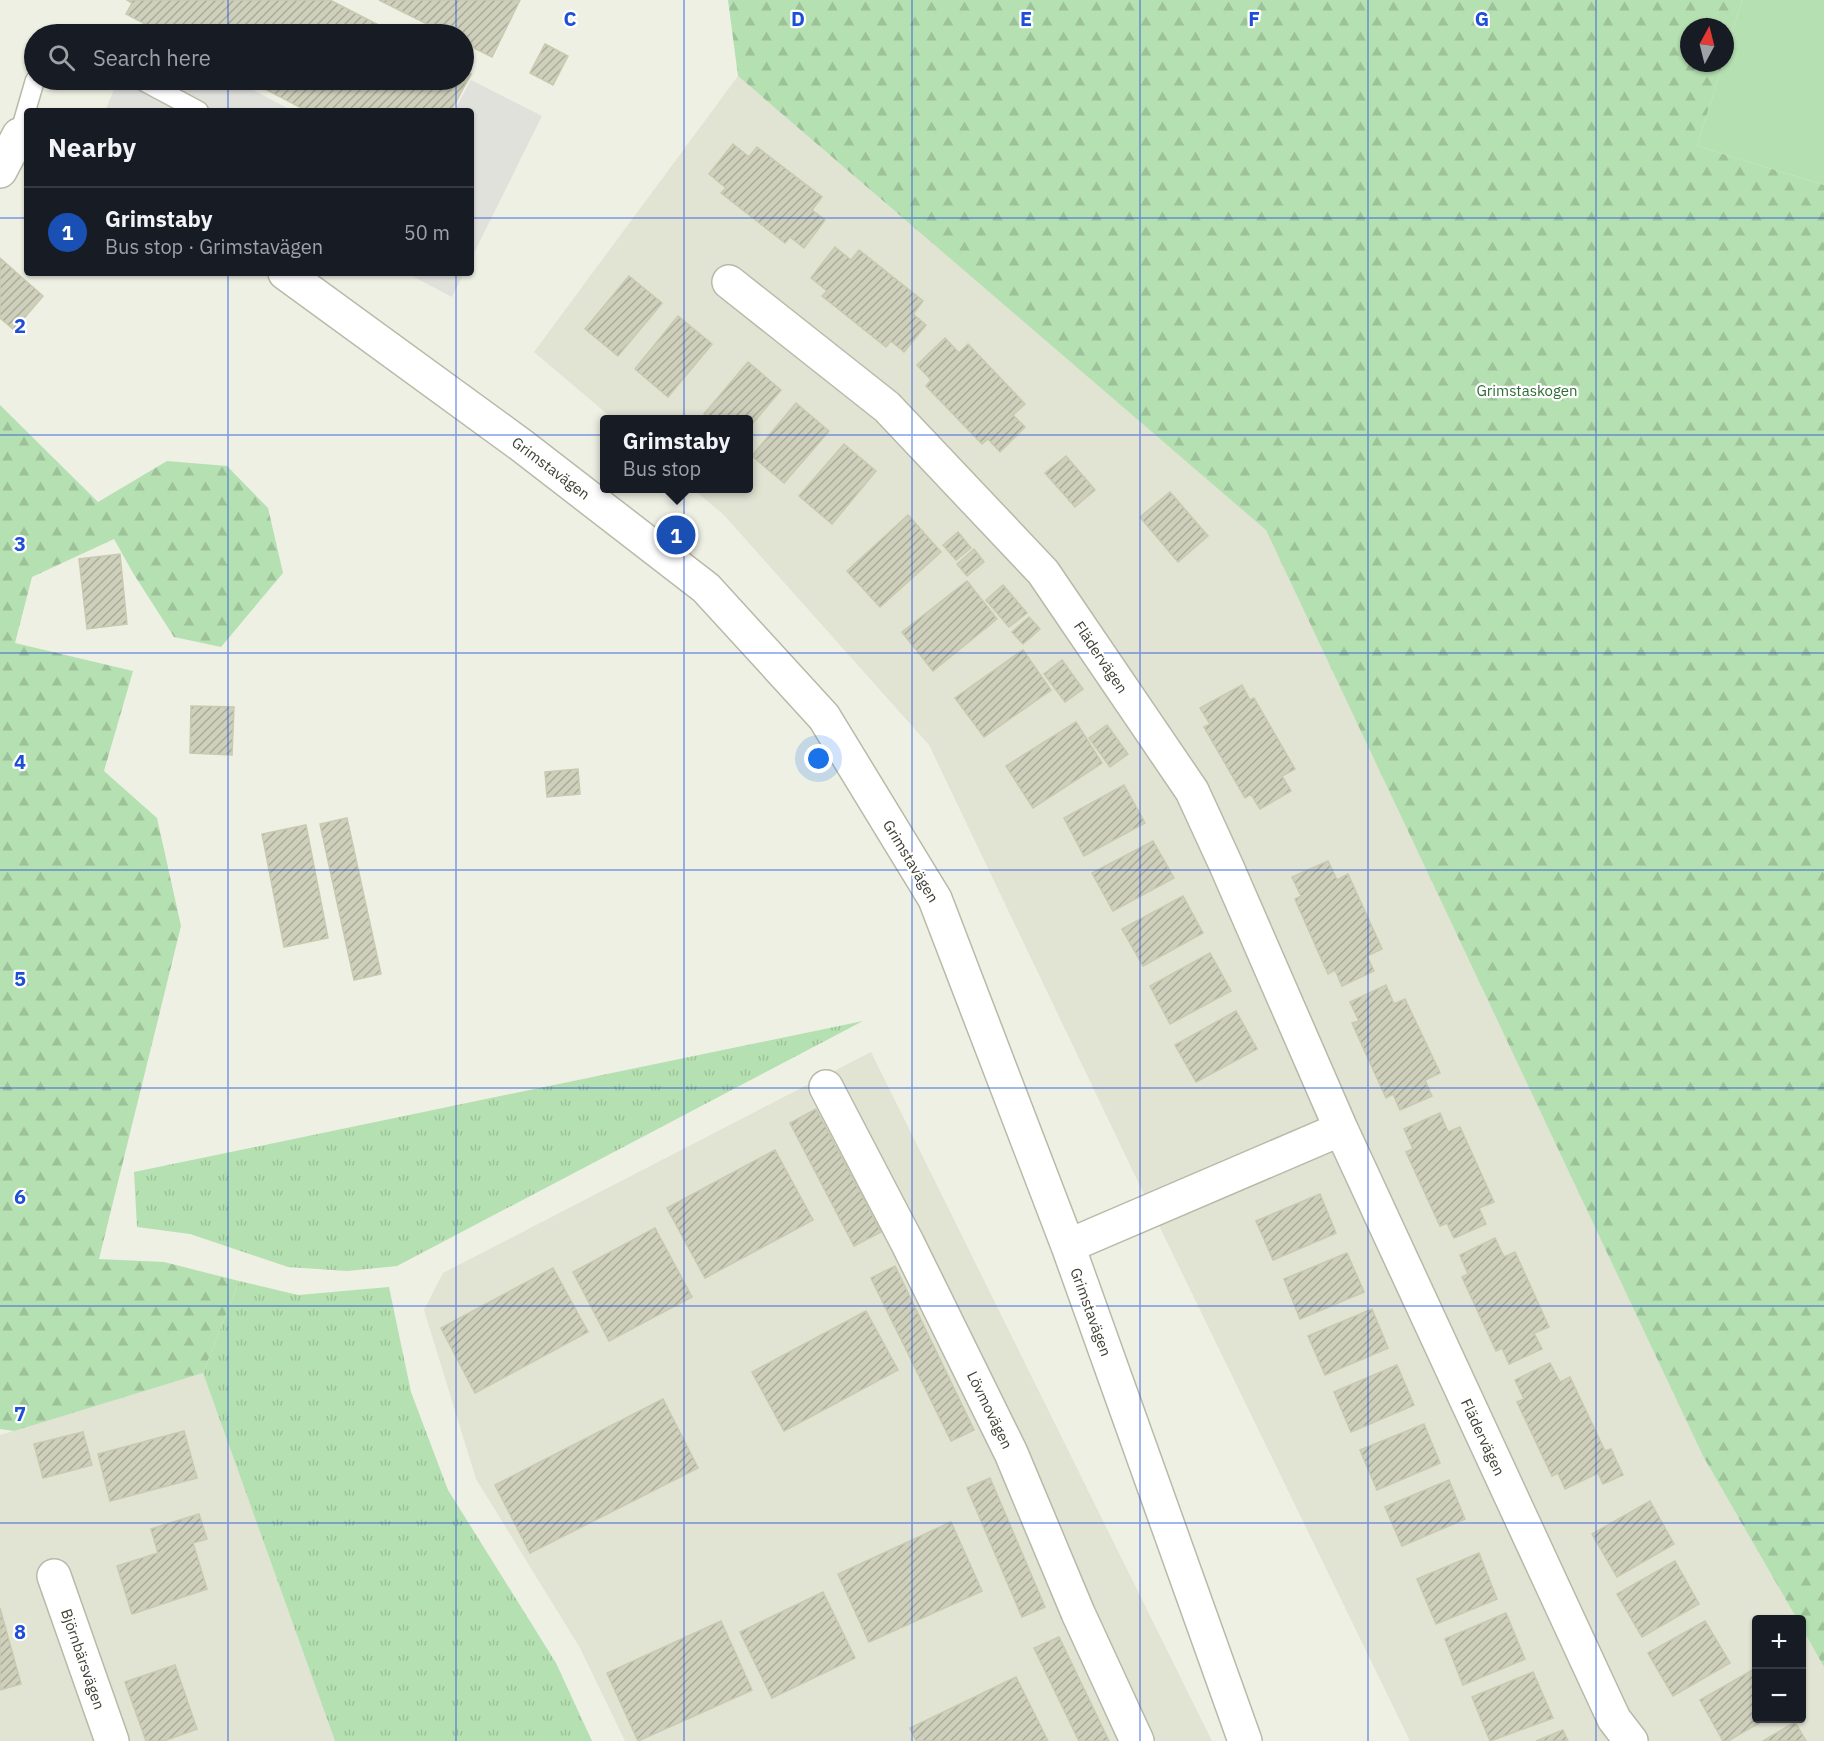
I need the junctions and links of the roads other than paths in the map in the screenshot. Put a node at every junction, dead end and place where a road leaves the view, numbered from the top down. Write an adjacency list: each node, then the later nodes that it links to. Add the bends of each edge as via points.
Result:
1 (31, 90): 3 (lane)
2 (160, 90): 4 (lane)
3 (25, 108)
4 (193, 108)
5 (24, 110): 6 (lane)
6 (15, 134): 7 (street)
7 (0, 171)
8 (289, 276): 12 (street, Grimstavägen, via 521,445 706,588 824,717 935,899)
9 (729, 282): 11 (street, Flädervägen, via 887,407 1043,572 1192,791)
10 (826, 1087): 15 (street, Lövmovägen, via 1011,1453)
11 (1341, 1129): 12 (street); 17 (street, Flädervägen, via 1614,1719)
12 (1068, 1246): 16 (street, Grimstavägen)
13 (54, 1576): 14 (street, Björnbärsvägen)
14 (112, 1741)
15 (1137, 1741)
16 (1245, 1741)
17 (1631, 1741)

